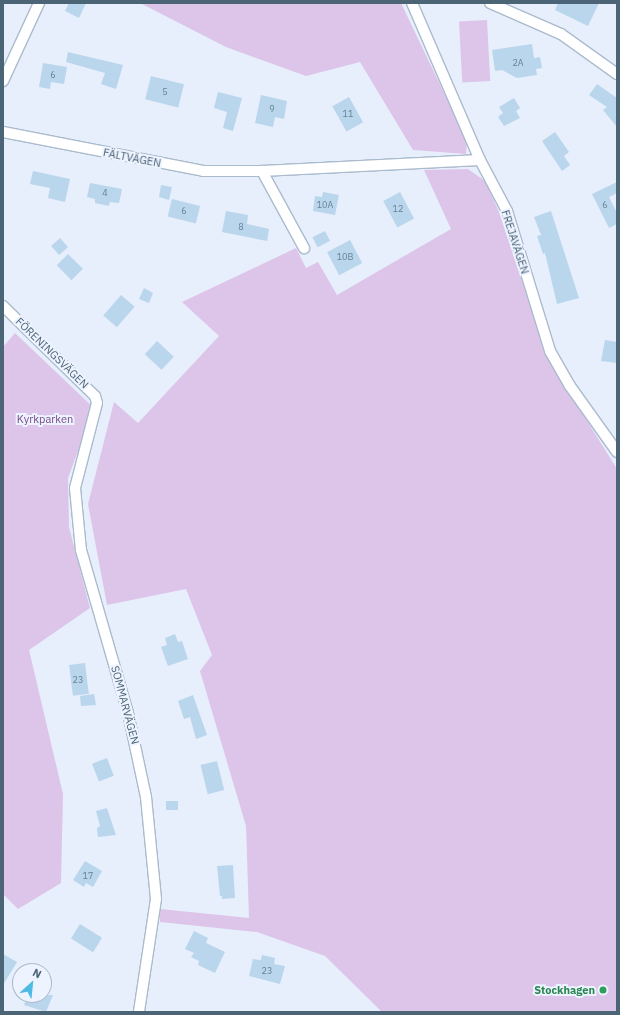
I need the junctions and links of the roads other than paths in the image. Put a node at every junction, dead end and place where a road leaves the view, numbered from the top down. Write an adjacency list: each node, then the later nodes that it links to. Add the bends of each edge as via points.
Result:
1 (39, 3): 5 (street)
2 (412, 3): 7 (street, FREJAVÄGEN)
3 (490, 3): 4 (street, via 561,34)
4 (617, 74)
5 (3, 81)
6 (3, 132): 8 (street, FÄLTVÄGEN, via 203,171)
7 (480, 160): 8 (street, FÄLTVÄGEN); 12 (street, FREJAVÄGEN, via 507,211 550,351 570,386)
8 (262, 171): 9 (street)
9 (304, 248)
10 (3, 306): 11 (street, FÖRENINGSVÄGEN, via 91,392)
11 (97, 403): 13 (street, SOMMARVÄGEN, via 75,488 81,550 128,713 146,796 156,899)
12 (617, 452)
13 (139, 1012)

